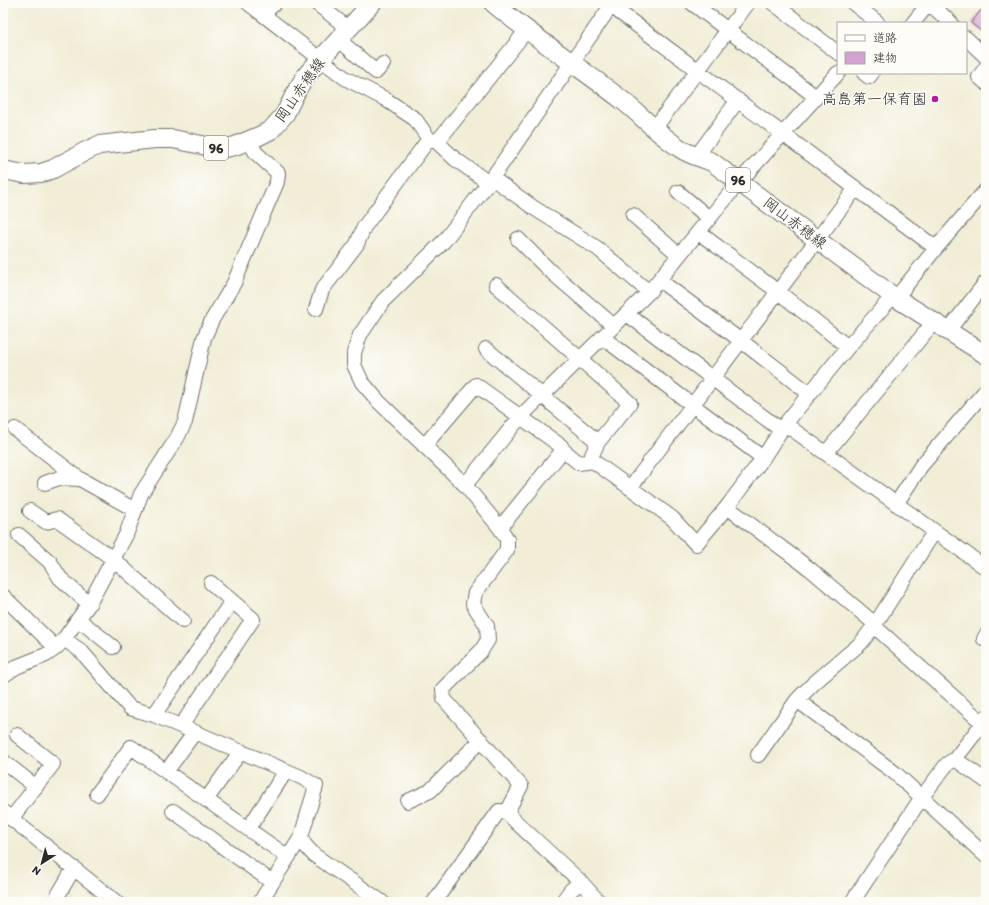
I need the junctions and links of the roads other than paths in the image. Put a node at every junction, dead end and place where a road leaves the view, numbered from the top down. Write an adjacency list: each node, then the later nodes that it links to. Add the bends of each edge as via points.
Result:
1 (248, 3): 12 (street)
2 (275, 3): 12 (street)
3 (316, 3): 18 (street)
4 (372, 3): 18 (main road, 岡山赤穂線 / 96)
5 (492, 3): 17 (main road, 岡山赤穂線 / 96)
6 (692, 3): 16 (street)
7 (748, 3): 16 (street)
8 (773, 3): 20 (street)
9 (852, 3): 13 (street)
10 (929, 3): 14 (street); 15 (street)
11 (612, 4): 23 (street); 26 (street)
12 (264, 14): 22 (street)
13 (877, 22)
14 (914, 22)
15 (949, 22)
16 (728, 30): 26 (street); 29 (street)
17 (526, 31): 23 (main road, 岡山赤穂線 / 96); 33 (street)
18 (343, 34): 22 (main road, 岡山赤穂線 / 96); 24 (street, via 376,72)
19 (967, 39): 21 (street)
20 (837, 52)
21 (986, 57)
22 (321, 58): 33 (street, via 345,78 385,99 415,119); 34 (main road, 岡山赤穂線 / 96, via 298,88 285,114 271,130)
23 (572, 63): 31 (main road, 岡山赤穂線 / 96, via 624,101); 37 (street)
24 (383, 64)
25 (986, 67): 28 (street, via 979,77)
26 (698, 70): 30 (street); 31 (street)
27 (837, 74): 29 (street)
28 (986, 83)
29 (816, 97): 32 (street)
30 (738, 100): 32 (street); 35 (street)
31 (654, 129): 35 (main road, 岡山赤穂線 / 96)
32 (782, 133): 38 (street); 39 (street)
33 (433, 140): 37 (street, via 455,159); 55 (street, via 364,227 357,244 322,290)
34 (249, 141): 36 (main road, 岡山赤穂線 / 96, via 222,149 173,139 99,145 54,169 41,173 24,174); 85 (street, via 256,153 278,173 277,182 234,283 204,338 185,422 141,494)
35 (696, 157): 38 (main road, 岡山赤穂線 / 96, via 712,162)
36 (3, 170)
37 (491, 180): 53 (street, via 597,248); 74 (street, via 444,241 383,302 360,335 354,353 354,365 362,382)
38 (740, 182): 43 (street); 45 (main road, 岡山赤穂線 / 96)
39 (856, 188): 45 (street); 47 (street)
40 (986, 190): 47 (street)
41 (678, 192): 43 (street)
42 (633, 215): 48 (street)
43 (709, 218): 44 (street)
44 (698, 232): 48 (street); 52 (street)
45 (817, 239): 52 (street); 54 (main road, 岡山赤穂線 / 96)
46 (518, 240): 57 (street)
47 (936, 248): 54 (street)
48 (680, 255): 49 (street)
49 (659, 280): 53 (street); 60 (street)
50 (986, 282): 58 (street)
51 (496, 285): 64 (street)
52 (777, 291): 60 (street); 61 (street)
53 (650, 292): 56 (street)
54 (894, 297): 58 (main road, 岡山赤穂線 / 96); 61 (street)
55 (316, 309)
56 (627, 314): 57 (street); 65 (street)
57 (614, 326): 59 (street)
58 (940, 327): 63 (main road, 岡山赤穂線 / 96); 76 (street)
59 (602, 337): 64 (street); 69 (street)
60 (740, 340): 65 (street); 67 (street)
61 (848, 347): 67 (street)
62 (486, 349): 68 (street)
63 (986, 355)
64 (581, 359): 68 (street); 73 (street, via 630,403)
65 (712, 377): 69 (street); 71 (street)
66 (986, 390): 83 (street, via 921,466)
67 (810, 394): 71 (street)
68 (542, 396): 70 (street); 73 (street)
69 (692, 405): 77 (street); 82 (street)
70 (521, 416): 74 (street, via 476,385); 75 (street); 81 (street)
71 (783, 427): 76 (street); 77 (street)
72 (15, 430): 79 (street)
73 (598, 442): 78 (street, via 592,455)
74 (424, 446): 81 (street)
75 (563, 450): 78 (street, via 579,463); 87 (street)
76 (826, 453): 83 (street)
77 (763, 458): 84 (street)
78 (593, 461): 82 (street)
79 (80, 479): 80 (street, via 59,478); 85 (street)
80 (45, 483)
81 (465, 485): 87 (street)
82 (630, 488): 84 (street, via 672,518 696,544)
83 (896, 504): 88 (street)
84 (727, 507): 98 (street, via 810,569)
85 (135, 510): 90 (street, via 126,535)
86 (30, 511): 90 (street, via 46,522 57,519)
87 (500, 528): 108 (street, via 507,538 507,550 475,593 473,604 487,626 488,640 481,651 443,689 444,699)
88 (934, 532): 91 (street); 98 (street)
89 (19, 535): 95 (street, via 50,562 60,578)
90 (113, 559): 95 (street); 97 (street)
91 (986, 568)
92 (211, 583): 94 (street)
93 (3, 596): 99 (street)
94 (232, 601): 103 (street); 105 (street, via 253,620)
95 (88, 604): 96 (street)
96 (78, 619): 99 (street); 100 (street)
97 (183, 621)
98 (875, 625): 102 (street, via 861,643); 104 (street)
99 (60, 644): 101 (street, via 46,655); 103 (street, via 81,651 130,708)
100 (113, 647)
101 (5, 671)
102 (798, 700): 110 (street); 118 (street)
103 (154, 715): 105 (street)
104 (985, 722): 111 (street)
105 (181, 726): 106 (street)
106 (195, 732): 109 (street); 114 (street)
107 (17, 735): 116 (street, via 53,764)
108 (481, 740): 120 (street, via 430,791); 122 (street, via 521,786)
109 (241, 751): 113 (street); 119 (street)
110 (758, 755)
111 (955, 759): 115 (street); 118 (street, via 947,764)
112 (3, 760): 116 (street)
113 (286, 771): 124 (street); 125 (street, via 316,786)
114 (166, 772): 117 (street, via 131,747); 119 (street)
115 (986, 781)
116 (36, 787): 123 (street)
117 (98, 794)
118 (922, 796): 126 (street); 138 (street)
119 (206, 800): 124 (street)
120 (408, 801)
121 (173, 811): 129 (street)
122 (507, 812): 130 (street); 135 (street, via 499,811)
123 (11, 815): 128 (street)
124 (248, 829): 127 (street)
125 (301, 837): 127 (street); 134 (street, via 314,855)
126 (986, 856)
127 (288, 857): 129 (street)
128 (74, 868): 131 (street); 132 (street)
129 (272, 882): 133 (street)
130 (581, 882): 136 (street); 137 (street)
131 (54, 902)
132 (116, 902)
133 (260, 902)
134 (382, 902)
135 (434, 902)
136 (562, 902)
137 (599, 902)
138 (852, 902)

